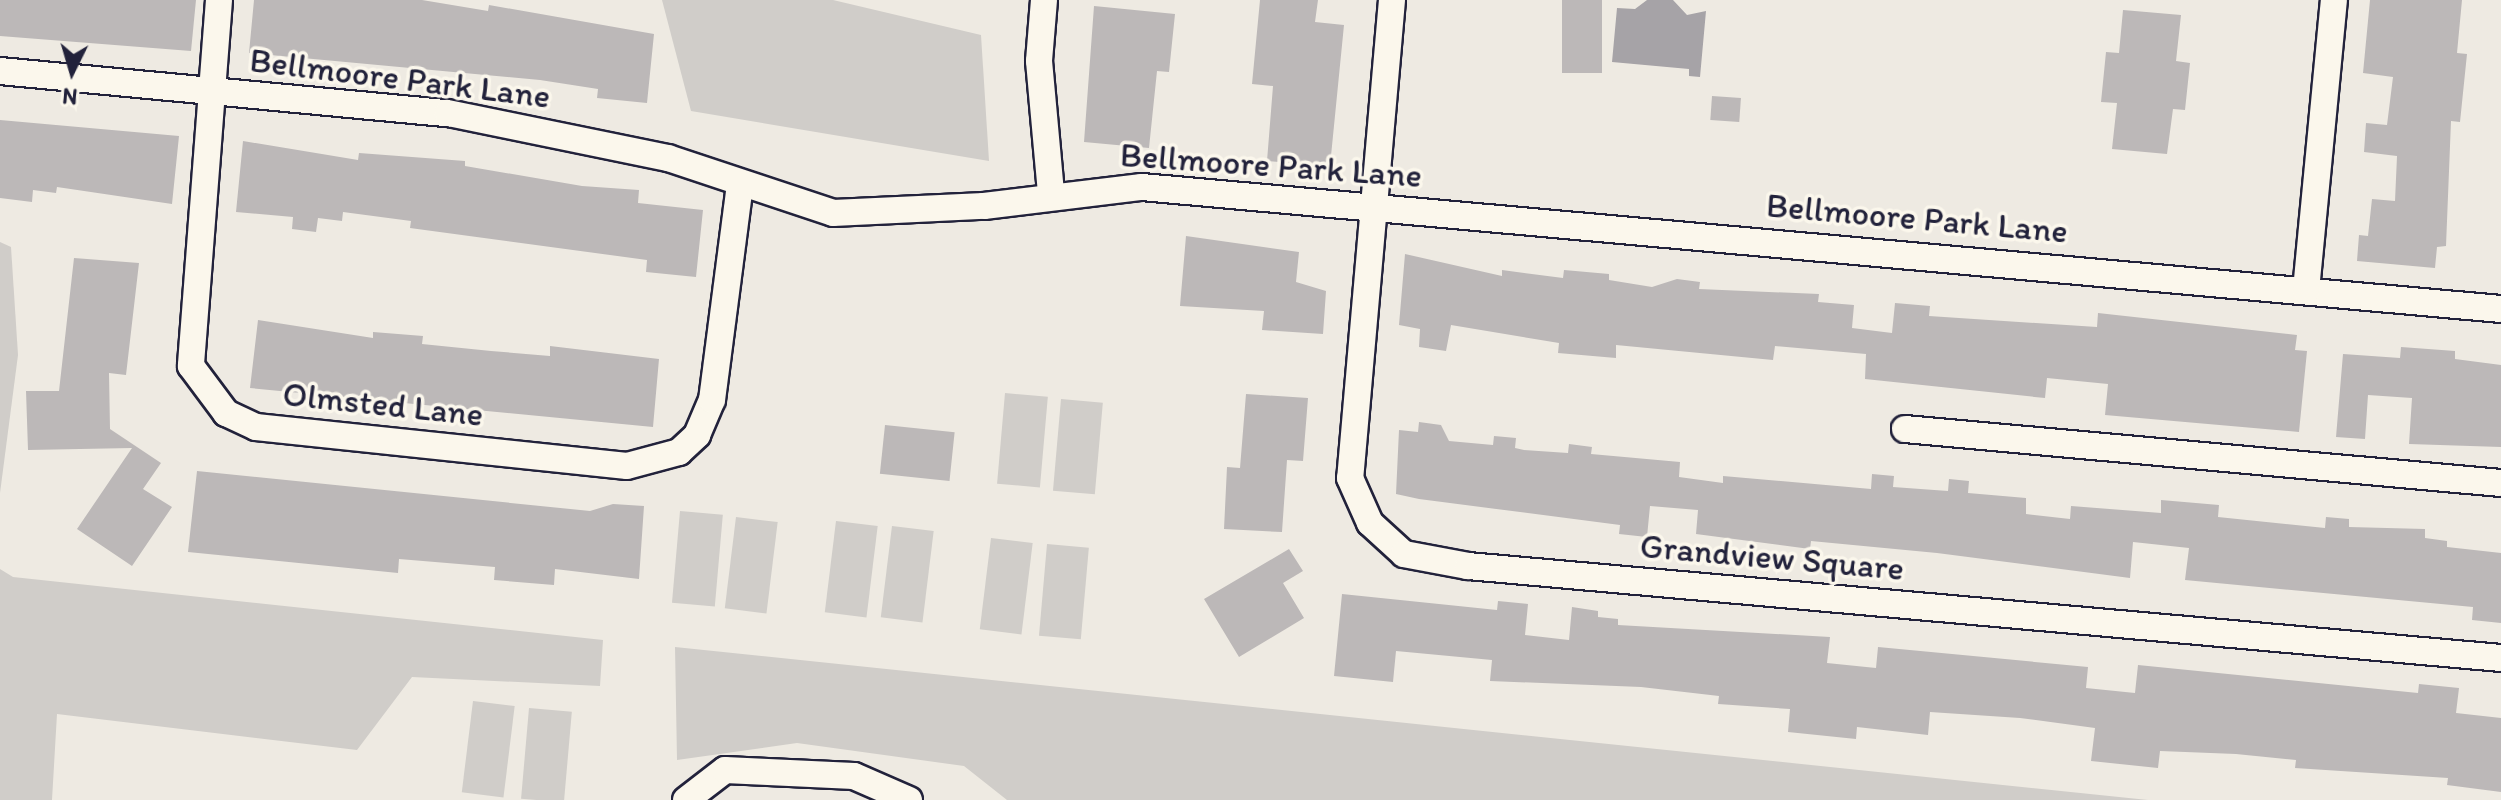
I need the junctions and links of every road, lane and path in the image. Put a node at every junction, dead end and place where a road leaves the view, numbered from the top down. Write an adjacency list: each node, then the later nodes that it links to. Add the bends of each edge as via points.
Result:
1 (219, 0): 6 (street, Olmsted Lane)
2 (1044, 0): 8 (street, via 1039,61)
3 (1392, 0): 9 (street, Grandview Square)
4 (2334, 0): 10 (street)
5 (0, 71): 6 (street, Bellmoore Park Lane)
6 (210, 93): 7 (street, Bellmoore Park Lane, via 448,113 668,158); 7 (street, Olmsted Lane, via 191,366 226,413 256,427 627,466 679,452 697,435 712,400)
7 (740, 185): 8 (street, Bellmoore Park Lane, via 833,213 984,206)
8 (1051, 193): 9 (street, Bellmoore Park Lane, via 1142,187)
9 (1373, 207): 10 (street, Bellmoore Park Lane); 14 (street, Grandview Square, via 1350,478 1370,523 1404,554 1468,566)
10 (2306, 290): 11 (street, Bellmoore Park Lane)
11 (2501, 309)
12 (1905, 429): 13 (street)
13 (2501, 483)
14 (2501, 658)
15 (686, 800): 16 (street, via 725,770 854,776)
16 (909, 800)

